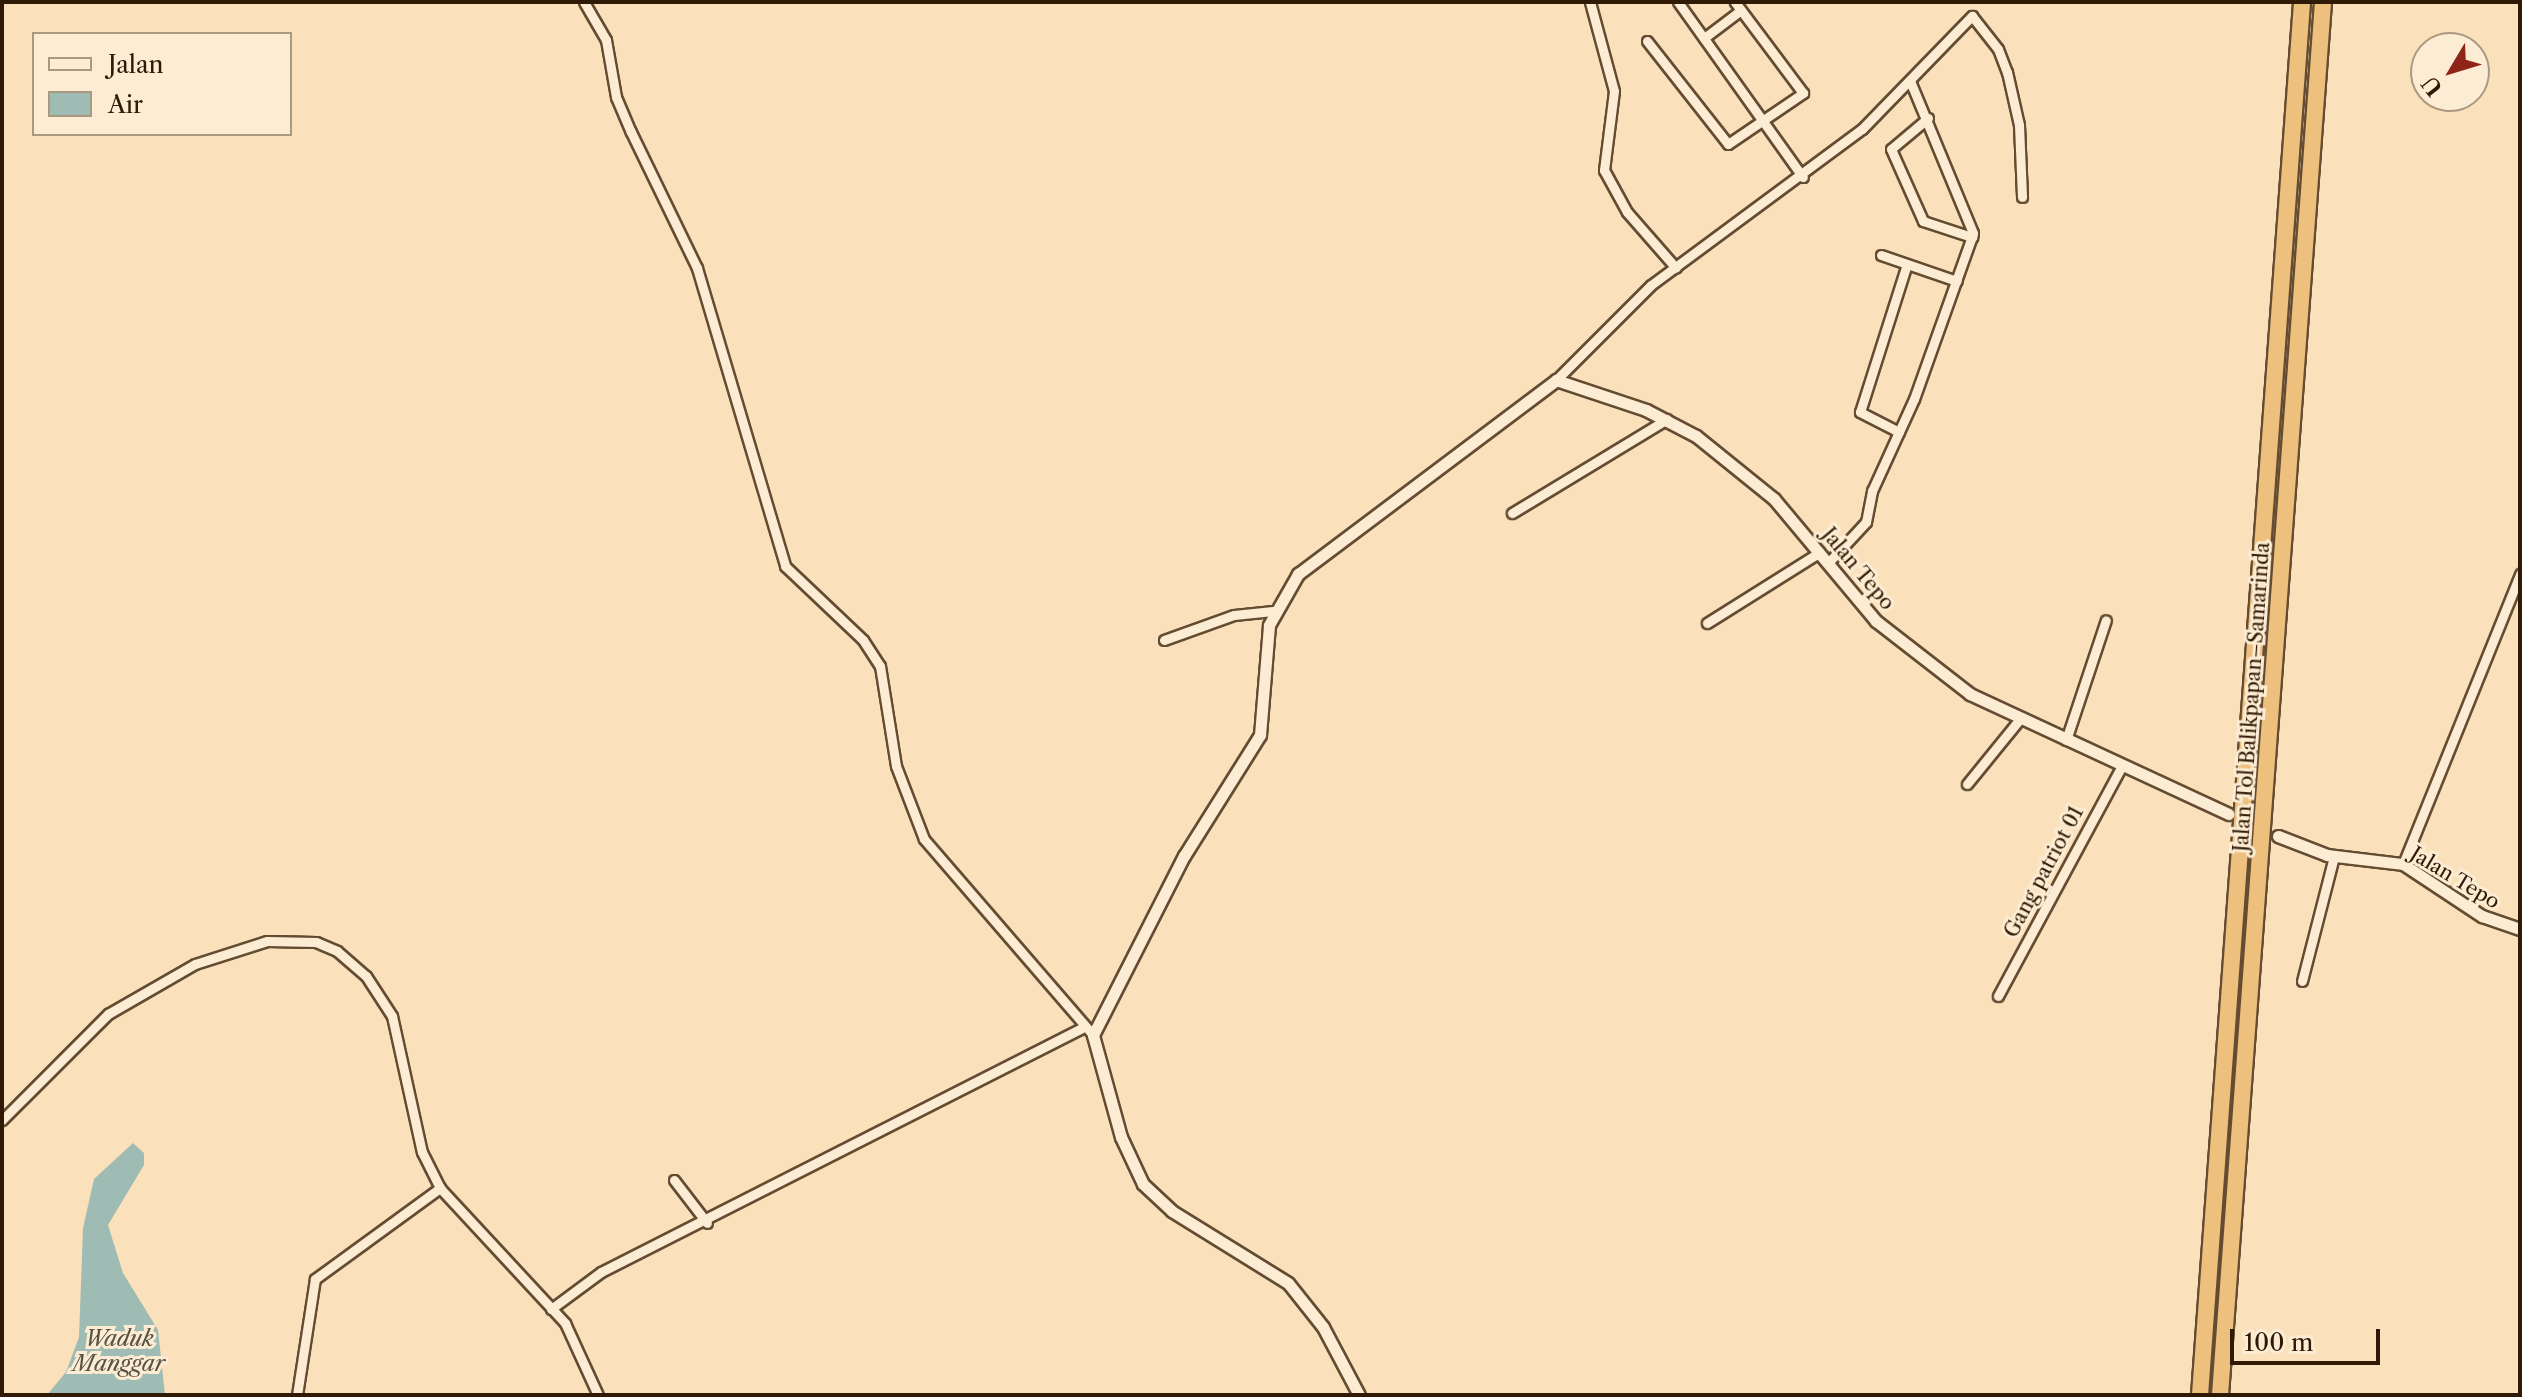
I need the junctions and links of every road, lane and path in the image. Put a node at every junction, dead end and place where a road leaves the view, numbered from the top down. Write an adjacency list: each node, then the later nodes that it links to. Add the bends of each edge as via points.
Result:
1 (584, 2): 41 (street, via 606,40 616,97 697,268 750,430 766,514 785,566 863,640 880,666 896,766 924,839 1015,938)
2 (1590, 2): 17 (street, via 1614,91 1604,170 1627,212)
3 (1678, 2): 7 (street)
4 (2302, 2): 50 (highway, Jalan Tol Balikpapan–Samarinda)
5 (2323, 2): 51 (highway, Jalan Tol Balikpapan–Samarinda)
6 (1738, 6): 7 (street); 11 (street, via 1803,93)
7 (1704, 38): 11 (street)
8 (1647, 41): 11 (street, via 1721,143)
9 (1910, 81): 10 (street); 12 (street); 13 (street, via 1972,16 1993,41 2007,72 2019,125)
10 (1928, 118): 14 (street); 14 (street, via 1891,149 1923,221)
11 (1764, 122): 12 (street)
12 (1803, 177): 17 (street)
13 (2022, 197)
14 (1972, 237): 18 (street)
15 (1881, 255): 16 (street)
16 (1907, 264): 18 (street); 21 (street, via 1860,412)
17 (1675, 269): 19 (street, via 1651,285)
18 (1957, 281): 21 (street)
19 (1556, 380): 20 (street, Jalan Tepo); 26 (street, via 1320,553)
20 (1667, 419): 22 (street); 23 (street, Jalan Tepo, via 1768,492)
21 (1899, 432): 24 (street, via 1872,491 1866,522)
22 (1512, 513)
23 (1820, 552): 24 (street, Jalan Tepo); 28 (street)
24 (1828, 563): 30 (street, Jalan Tepo, via 1892,635 1970,694)
25 (2520, 574): 37 (street)
26 (1273, 611): 29 (street, via 1234,615); 41 (street, via 1260,735 1184,856)
27 (2106, 620): 31 (street)
28 (1707, 623)
29 (1164, 640)
30 (2019, 720): 31 (street, Jalan Tepo); 33 (street)
31 (2066, 740): 32 (street, Jalan Tepo)
32 (2122, 766): 34 (street, Jalan Tepo); 40 (street, Gang patriot 01)
33 (1967, 784)
34 (2229, 814)
35 (2278, 836): 36 (street, Jalan Tepo)
36 (2334, 856): 37 (street, Jalan Tepo); 39 (street)
37 (2403, 864): 38 (street, Jalan Tepo, via 2482,916)
38 (2520, 929)
39 (2302, 981)
40 (1998, 996)
41 (1087, 1032): 45 (street, via 825,1156); 49 (street, via 1121,1137 1143,1184 1172,1211 1288,1283 1323,1327)
42 (2, 1120): 44 (street, via 79,1038 160,982 239,948 316,942 366,976 392,1016 422,1152)
43 (674, 1180): 45 (street)
44 (440, 1188): 46 (street); 47 (street, via 315,1279)
45 (707, 1223): 46 (street, via 601,1272)
46 (551, 1309): 48 (street, via 578,1341)
47 (297, 1395)
48 (598, 1395)
49 (1359, 1395)
50 (2200, 1395)
51 (2220, 1395)

